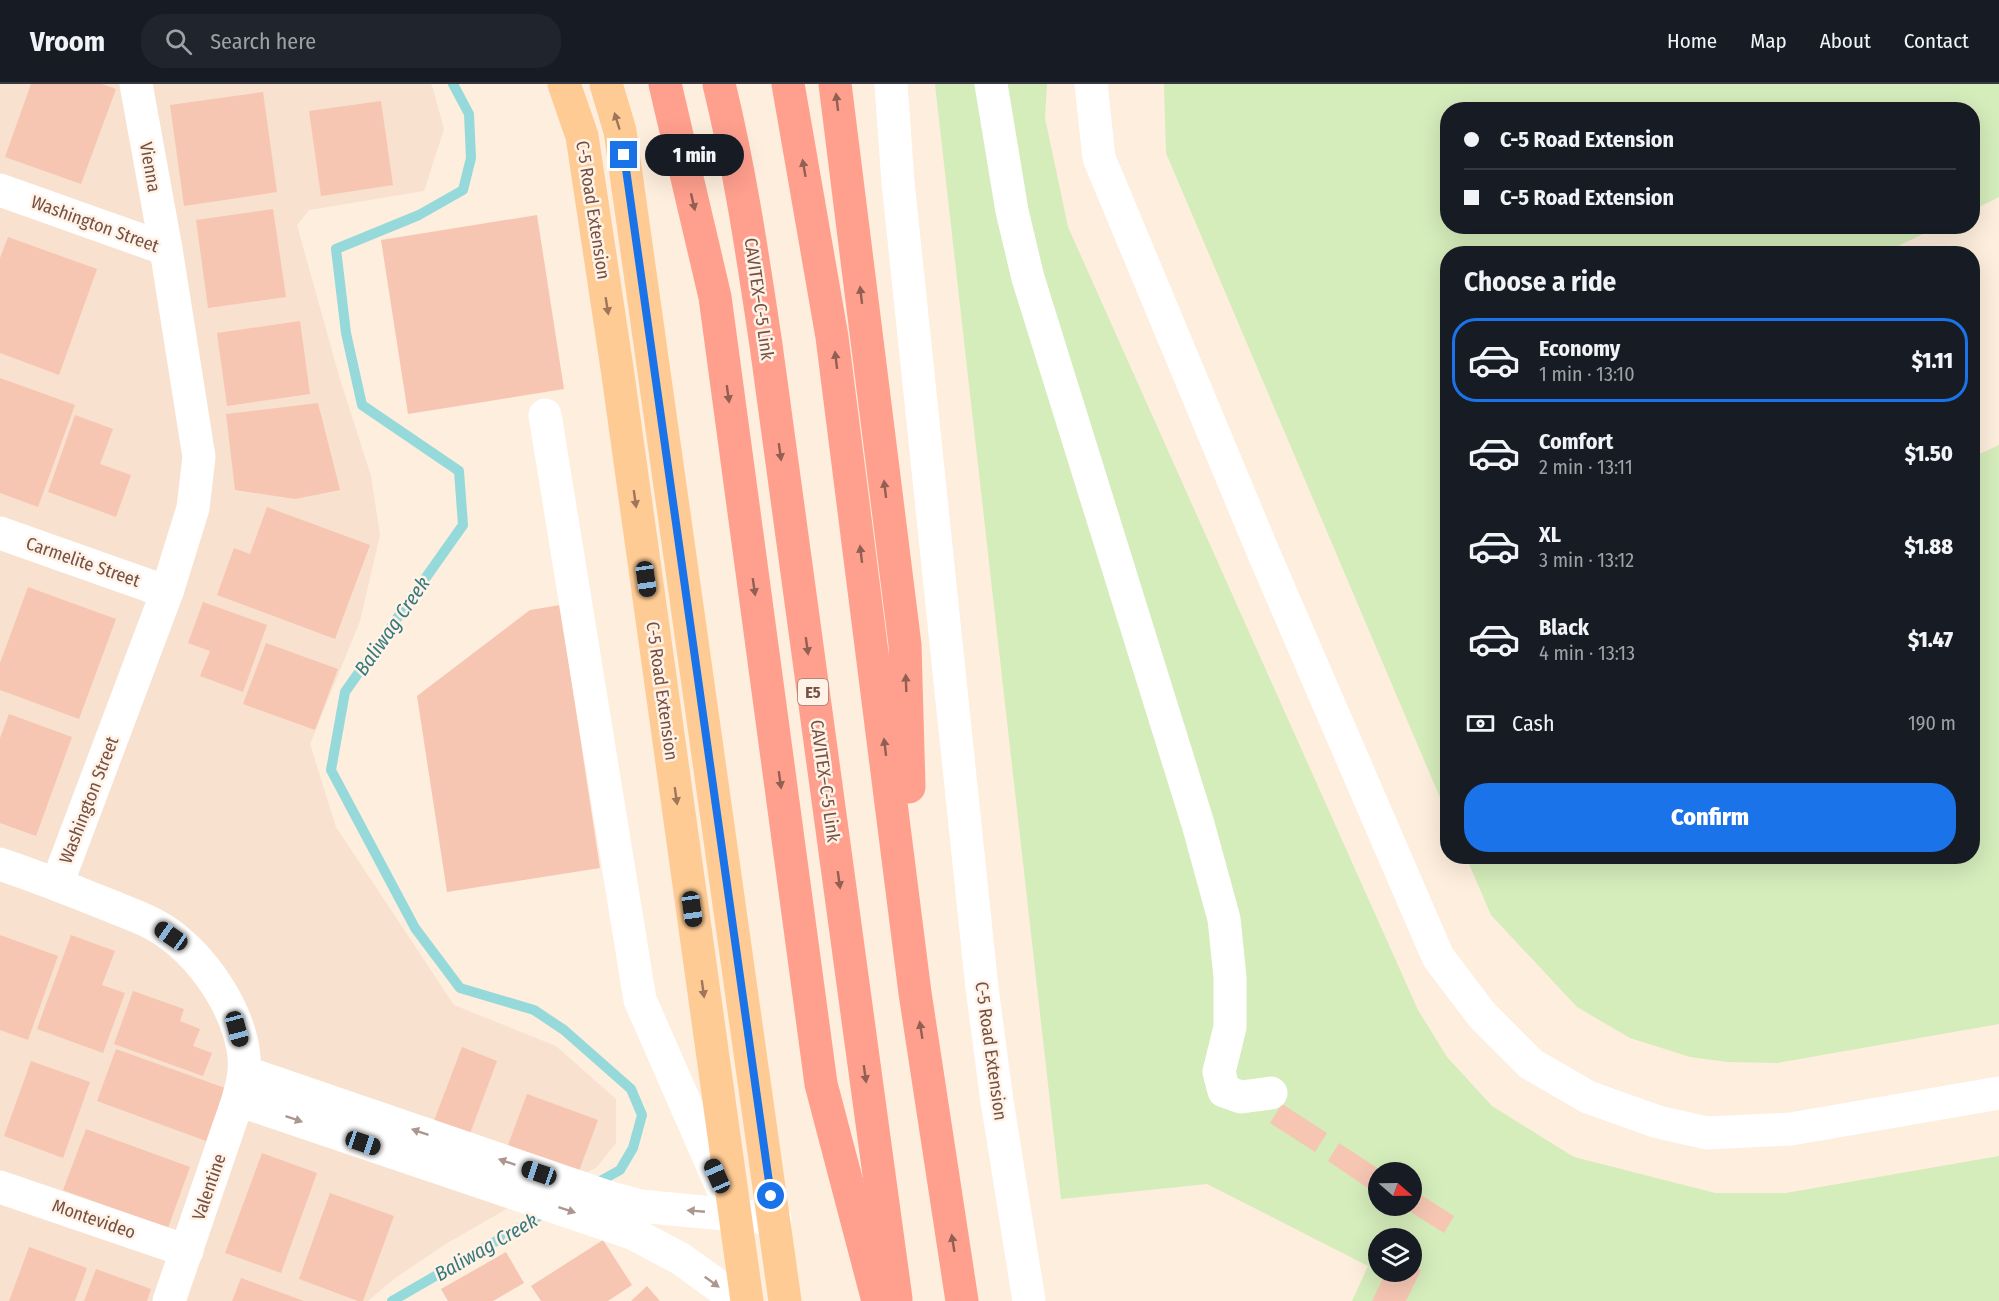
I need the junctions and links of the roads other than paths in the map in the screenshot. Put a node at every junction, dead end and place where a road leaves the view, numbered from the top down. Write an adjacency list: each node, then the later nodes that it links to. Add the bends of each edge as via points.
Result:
1 (136, 84): 12 (street, Vienna)
2 (564, 84): 24 (main road, C-5 Road Extension, one-way to 24, via 582,136 617,368)
3 (606, 84): 25 (main road, C-5 Road Extension, one-way to 3, via 622,143)
4 (665, 84): 31 (highway, one-way to 31, via 715,297 821,1084)
5 (720, 84): 32 (highway, CAVITEX–C-5 Link / E5, one-way to 32, via 766,345)
6 (788, 84): 18 (highway, one-way to 6, via 832,337)
7 (835, 84): 18 (highway, one-way to 7, via 904,645)
8 (891, 84): 34 (street, C-5 Road Extension, via 982,988)
9 (991, 84): 20 (street, via 1012,211 1028,278 1224,919 1230,977 1230,1027 1219,1072 1224,1091 1241,1097)
10 (1092, 84): 21 (street, via 1099,158 1264,554 1438,957 1482,1015 1532,1064 1588,1097 1658,1122 1707,1133 1791,1129)
11 (0, 190): 12 (street, Washington Street)
12 (166, 249): 15 (street, Washington Street, via 200,457 193,508)
13 (545, 415): 24 (street, via 640,1000)
14 (0, 533): 15 (street, Carmelite Street)
15 (167, 591): 17 (street, Washington Street)
16 (0, 864): 17 (street)
17 (57, 884): 19 (street, Washington Street, via 154,924 188,948 216,983 232,1012 241,1046)
18 (915, 993): 33 (highway, one-way to 18)
19 (241, 1086): 23 (street); 26 (street, Valentine)
20 (1271, 1093)
21 (1999, 1093)
22 (0, 1187): 26 (street, Montevideo)
23 (610, 1211): 24 (street, one-way to 23, via 640,1206); 28 (street, one-way to 28, via 632,1233 681,1259)
24 (734, 1214): 25 (street); 29 (main road, C-5 Road Extension)
25 (775, 1219): 30 (main road, C-5 Road Extension)
26 (187, 1251): 27 (street, Valentine)
27 (169, 1301)
28 (739, 1301)
29 (747, 1301)
30 (785, 1301)
31 (878, 1301)
32 (896, 1301)
33 (962, 1301)
34 (1029, 1301)

